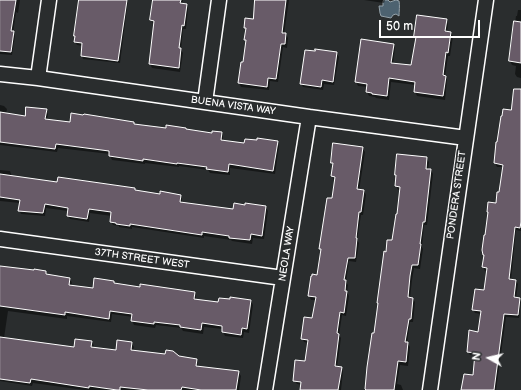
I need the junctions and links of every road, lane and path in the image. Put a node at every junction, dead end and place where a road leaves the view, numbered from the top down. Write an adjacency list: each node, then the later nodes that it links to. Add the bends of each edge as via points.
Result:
1 (48, 0): 5 (street)
2 (220, 0): 6 (street)
3 (486, 0): 8 (street, PONDERA STREET)
4 (0, 74): 5 (street, BUENA VISTA WAY)
5 (38, 78): 6 (street, BUENA VISTA WAY)
6 (205, 102): 7 (street, BUENA VISTA WAY)
7 (309, 117): 8 (street, BUENA VISTA WAY); 10 (street, NEOLA WAY)
8 (466, 138): 12 (street, PONDERA STREET)
9 (0, 240): 10 (street, 37TH STREET WEST)
10 (283, 278): 11 (street, NEOLA WAY)
11 (265, 390)
12 (430, 390)

